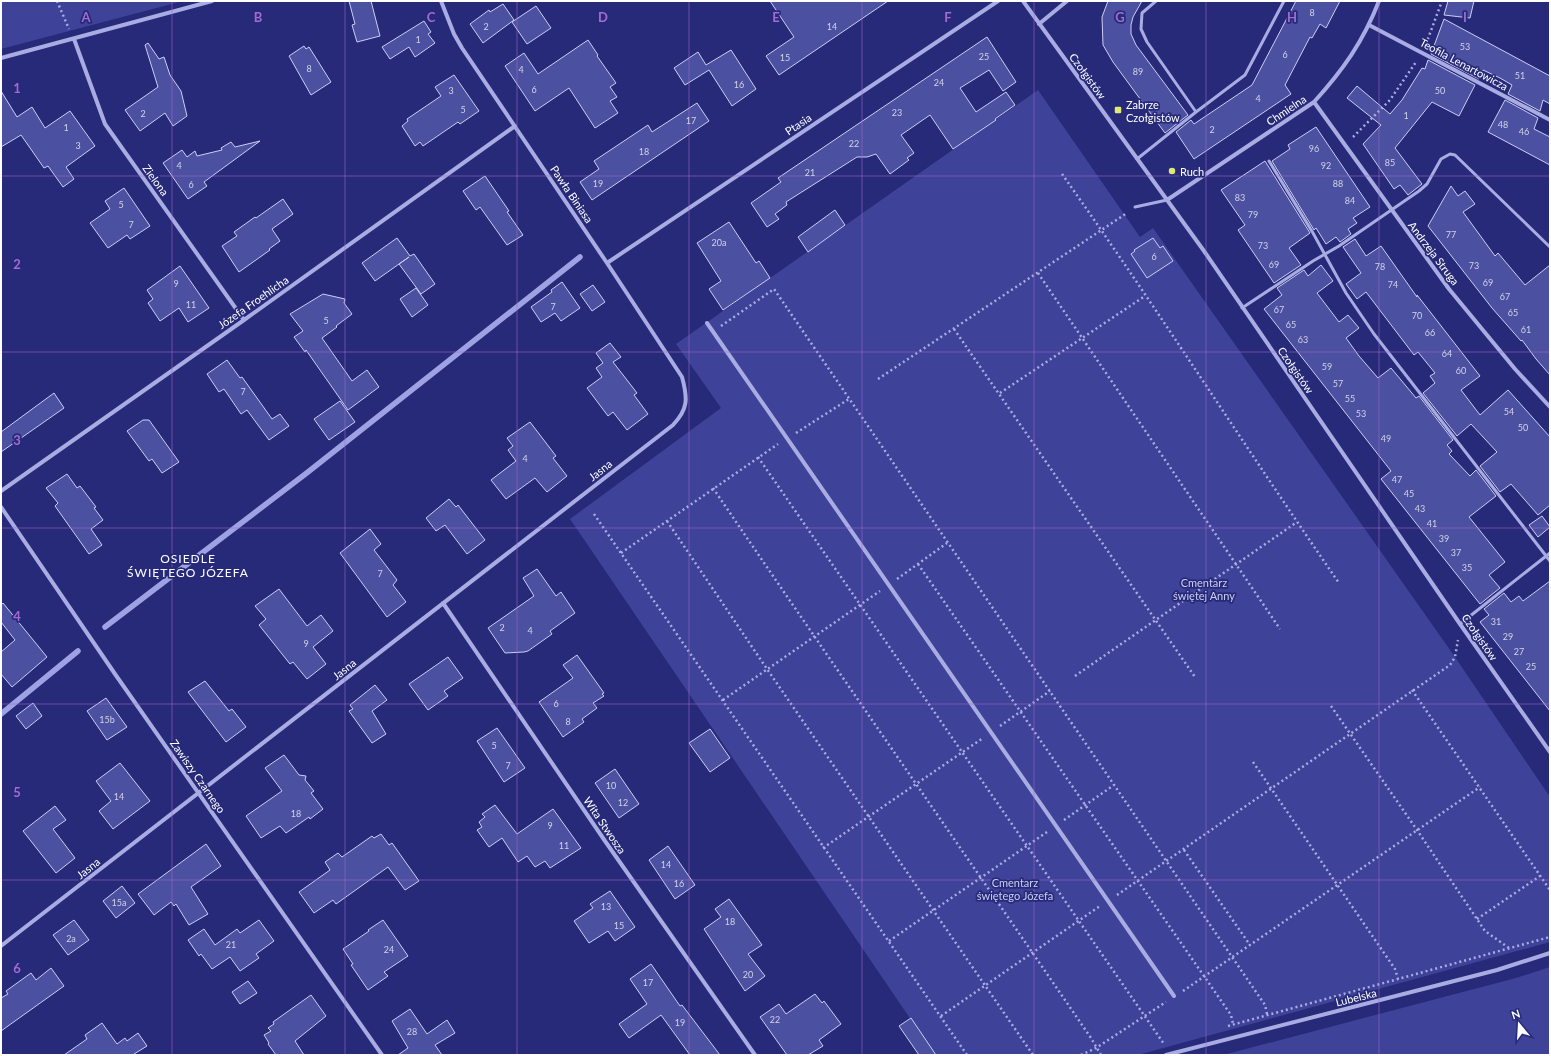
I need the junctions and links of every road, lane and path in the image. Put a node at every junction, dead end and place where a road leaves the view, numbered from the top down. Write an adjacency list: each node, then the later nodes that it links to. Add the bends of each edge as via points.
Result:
1 (57, 1): 13 (path)
2 (212, 1): 13 (street)
3 (441, 1): 19 (street, Pawła Biniasa, via 454,34)
4 (998, 1): 30 (street, Ptasia)
5 (1023, 1): 11 (street, Czołgistów)
6 (1067, 1): 11 (street)
7 (1156, 1): 17 (lane, via 1142,13 1141,29 1147,42)
8 (1284, 1): 17 (lane, via 1245,75)
9 (1379, 1): 12 (street, Chmielna)
10 (1442, 1): 14 (path)
11 (1039, 24): 21 (street, Czołgistów)
12 (1369, 25): 14 (street, Teofila Lenartowicza); 16 (street, Chmielna, via 1351,57)
13 (74, 39): 15 (street); 34 (street, Zielona, via 105,124)
14 (1422, 53): 18 (street, Teofila Lenartowicza); 20 (path, via 1390,100)
15 (1, 58)
16 (1314, 102): 20 (street, Andrzeja Struga); 24 (street, Chmielna)
17 (1196, 112): 21 (lane)
18 (1550, 120)
19 (515, 126): 30 (street, Pawła Biniasa); 34 (street, Józefa Froehlicha)
20 (1345, 144): 26 (street, Andrzeja Struga)
21 (1137, 159): 24 (street, Czołgistów)
22 (1269, 161): 29 (lane)
23 (1062, 174): 27 (path)
24 (1167, 200): 25 (lane); 33 (street, Czołgistów)
25 (1135, 207): 27 (path)
26 (1391, 210): 28 (lane, via 1427,184 1441,159 1450,154 1455,155); 29 (lane); 43 (street, Andrzeja Struga, via 1449,289)
27 (1101, 230): 31 (path); 32 (path)
28 (1550, 247)
29 (1324, 255): 33 (lane); 55 (lane, via 1346,293 1391,357)
30 (607, 263): 41 (street, Pawła Biniasa, via 682,377)
31 (1038, 273): 36 (path); 38 (path)
32 (1145, 296): 38 (path); 51 (path)
33 (1242, 308): 64 (street, Czołgistów)
34 (244, 320): 47 (street, Józefa Froehlicha)
35 (707, 323): 37 (street)
36 (954, 328): 39 (path); 40 (path)
37 (713, 332): 42 (path, via 774,289); 44 (street)
38 (1082, 338): 40 (path); 58 (path)
39 (878, 379)
40 (1000, 393): 63 (path)
41 (686, 398): 61 (street, Jasna, via 685,408 672,426)
42 (849, 399): 44 (path); 52 (path)
43 (1550, 407)
44 (787, 438): 45 (path); 60 (street)
45 (758, 457): 46 (path); 62 (path)
46 (713, 488): 50 (path); 66 (path)
47 (1, 491)
48 (1, 507): 84 (street, Zawiszy Czarnego)
49 (594, 514): 53 (path)
50 (667, 521): 53 (path); 67 (path)
51 (1297, 522): 58 (path); 59 (path)
52 (947, 543): 57 (path); 71 (path)
53 (621, 553): 72 (path)
54 (1550, 554): 55 (lane)
55 (1546, 557): 56 (lane); 64 (lane)
56 (1550, 560)
57 (918, 564): 60 (path); 74 (path)
58 (1236, 565): 63 (path); 65 (path)
59 (1339, 583)
60 (889, 585): 62 (path); 75 (street)
61 (443, 603): 84 (street, Jasna); 122 (street, Wita Stwosza)
62 (860, 605): 66 (path); 77 (path)
63 (1156, 620): 68 (path); 69 (path)
64 (1460, 624): 70 (path, via 1456,657 1450,665); 78 (street, Czołgistów)
65 (1280, 629)
66 (814, 637): 67 (path); 80 (path)
67 (767, 670): 72 (path); 86 (path)
68 (1075, 676)
69 (1195, 677)
70 (1412, 690): 76 (path); 82 (path)
71 (1050, 691): 74 (path); 81 (path)
72 (723, 700): 90 (path)
73 (1331, 706): 76 (path)
74 (1020, 712): 75 (path); 85 (path)
75 (991, 732): 77 (path); 87 (street)
76 (1350, 733): 83 (path); 88 (path)
77 (962, 752): 80 (path); 89 (path)
78 (1550, 752)
79 (1253, 762): 83 (path)
80 (916, 785): 86 (path); 94 (path)
81 (1114, 785): 85 (path); 92 (path)
82 (1480, 787): 88 (path); 93 (path)
83 (1271, 788): 91 (path); 96 (path)
84 (199, 793): 105 (street, Jasna); 121 (street, Zawiszy Czarnego)
85 (1085, 805): 87 (path); 95 (path)
86 (868, 817): 90 (path); 99 (path)
87 (1056, 825): 89 (path); 98 (street)
88 (1417, 830): 96 (path); 100 (path)
89 (1027, 845): 94 (path); 101 (path)
90 (823, 848): 103 (path)
91 (1184, 850): 92 (path); 104 (path)
92 (1167, 862): 95 (path); 109 (path)
93 (1540, 876): 97 (path); 100 (path)
94 (981, 877): 99 (path); 107 (path)
95 (1138, 881): 98 (path); 110 (path)
96 (1338, 884): 104 (path); 111 (path, via 1395,969)
97 (1550, 890)
98 (1108, 901): 101 (path); 113 (street)
99 (934, 910): 103 (path); 112 (path)
100 (1477, 919): 106 (path, via 1485,931)
101 (1078, 920): 107 (path); 116 (path)
102 (1550, 937): 106 (path)
103 (889, 941): 115 (path)
104 (1250, 945): 109 (path)
105 (1, 946)
106 (1509, 948): 111 (path)
107 (1032, 953): 112 (path); 120 (path)
108 (1550, 953): 127 (street, Lubelska, via 1497,970)
109 (1232, 958): 110 (path); 114 (path, via 1265,1005)
110 (1204, 977): 113 (path); 117 (path, via 1231,1015)
111 (1398, 979): 114 (path)
112 (986, 985): 115 (path); 124 (path)
113 (1174, 996): 116 (path)
114 (1267, 1014): 117 (path)
115 (941, 1016): 123 (path)
116 (1144, 1016): 119 (path, via 1163,1044); 120 (path)
117 (1233, 1024): 118 (path)
118 (1226, 1026)
119 (1170, 1042)
120 (1096, 1048): 125 (path); 126 (path)
121 (382, 1055)
122 (755, 1055)
123 (967, 1055)
124 (1033, 1055)
125 (1081, 1055)
126 (1101, 1055)
127 (1166, 1055)

